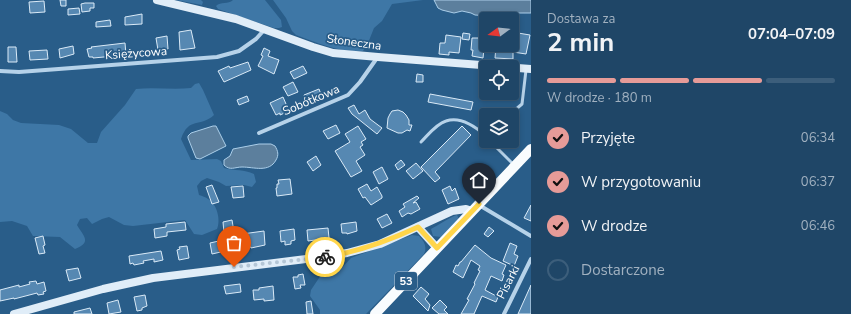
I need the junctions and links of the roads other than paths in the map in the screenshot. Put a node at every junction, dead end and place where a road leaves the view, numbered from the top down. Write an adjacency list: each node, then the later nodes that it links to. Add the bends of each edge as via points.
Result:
1 (157, 0): 2 (street, Słoneczna)
2 (265, 28): 3 (street, Słoneczna, via 312,47); 5 (street, Księżycowa, via 256,39 239,51 217,57 19,72)
3 (378, 58): 4 (street, Słoneczna); 8 (street, Sobótkowa, via 348,95)
4 (529, 68): 6 (lane, via 522,104)
5 (0, 70)
6 (517, 108)
7 (479, 131): 9 (lane, via 463,121 445,121)
8 (259, 133)
9 (421, 142)
10 (497, 148): 12 (lane)
11 (531, 149): 12 (main road, 53)
12 (515, 166): 13 (main road, 53)
13 (475, 208): 14 (street, via 452,212); 15 (street); 16 (main road, 53)
14 (418, 227): 16 (street); 18 (street, via 380,244 347,253 153,278)
15 (531, 236)
16 (437, 248): 19 (main road, 53)
17 (531, 259): 20 (street, Pisarki)
18 (14, 314)
19 (374, 314)
20 (504, 314)

